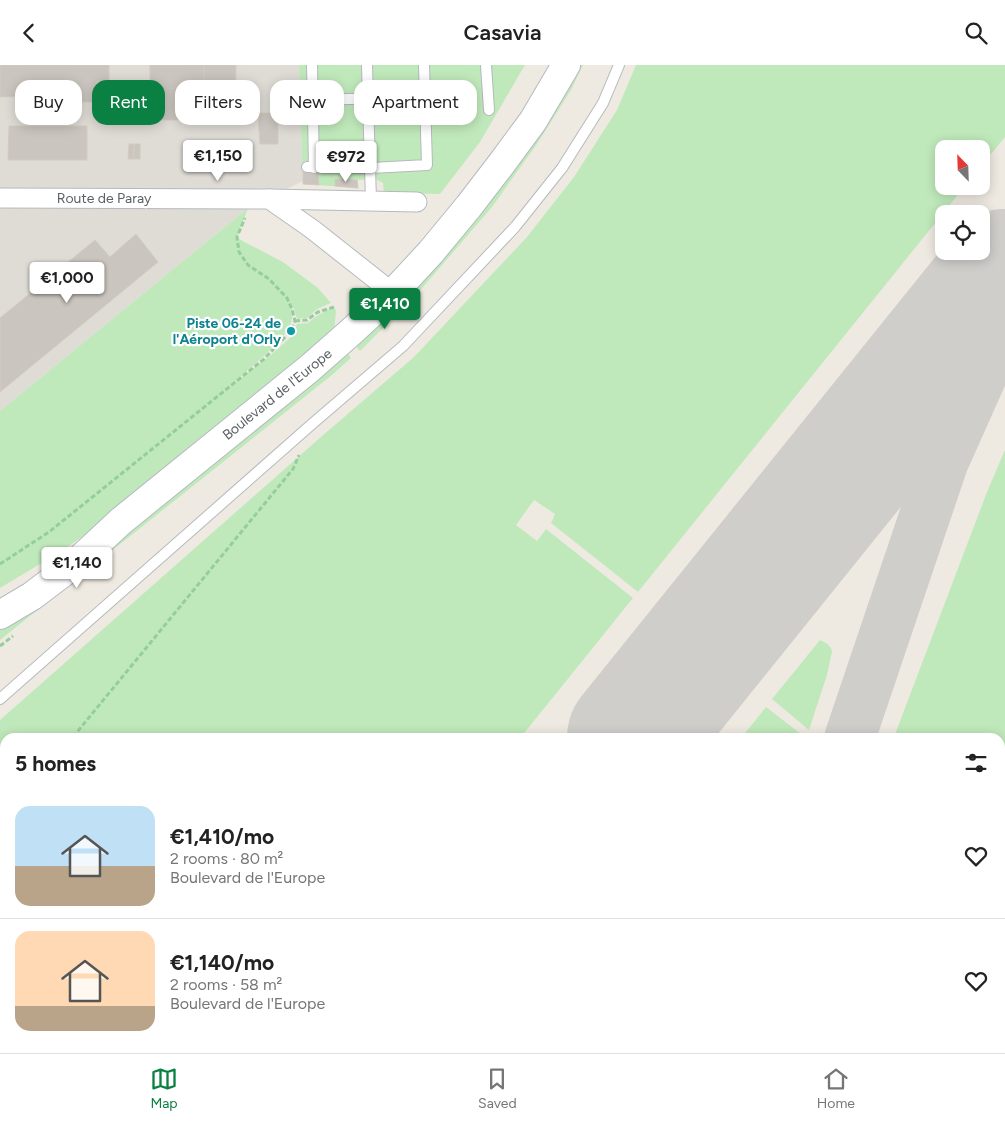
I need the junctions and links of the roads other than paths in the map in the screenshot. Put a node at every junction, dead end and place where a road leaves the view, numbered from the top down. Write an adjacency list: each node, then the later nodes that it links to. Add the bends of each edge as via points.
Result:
1 (312, 65): 7 (lane)
2 (367, 65): 8 (lane)
3 (424, 65): 9 (lane)
4 (486, 65): 10 (lane)
5 (566, 65): 19 (main road, Boulevard de l'Europe, via 533,121 502,163 431,252)
6 (618, 65): 23 (lane, via 603,103 567,160 515,227 403,346)
7 (312, 80)
8 (367, 80)
9 (424, 80)
10 (489, 110)
11 (312, 125): 14 (lane, via 311,168)
12 (369, 125): 14 (lane)
13 (425, 125): 14 (lane, via 427,165)
14 (371, 168): 17 (lane)
15 (0, 198): 16 (street, Route de Paray)
16 (269, 199): 17 (street, Route de Paray); 19 (street)
17 (371, 201): 18 (street, Route de Paray)
18 (417, 202)
19 (393, 293): 20 (main road, Boulevard de l'Europe, via 310,368)
20 (121, 521): 21 (main road, Boulevard de l'Europe); 22 (main road, Boulevard de l'Europe, via 77,563)
21 (0, 594)
22 (0, 615)
23 (0, 699)

